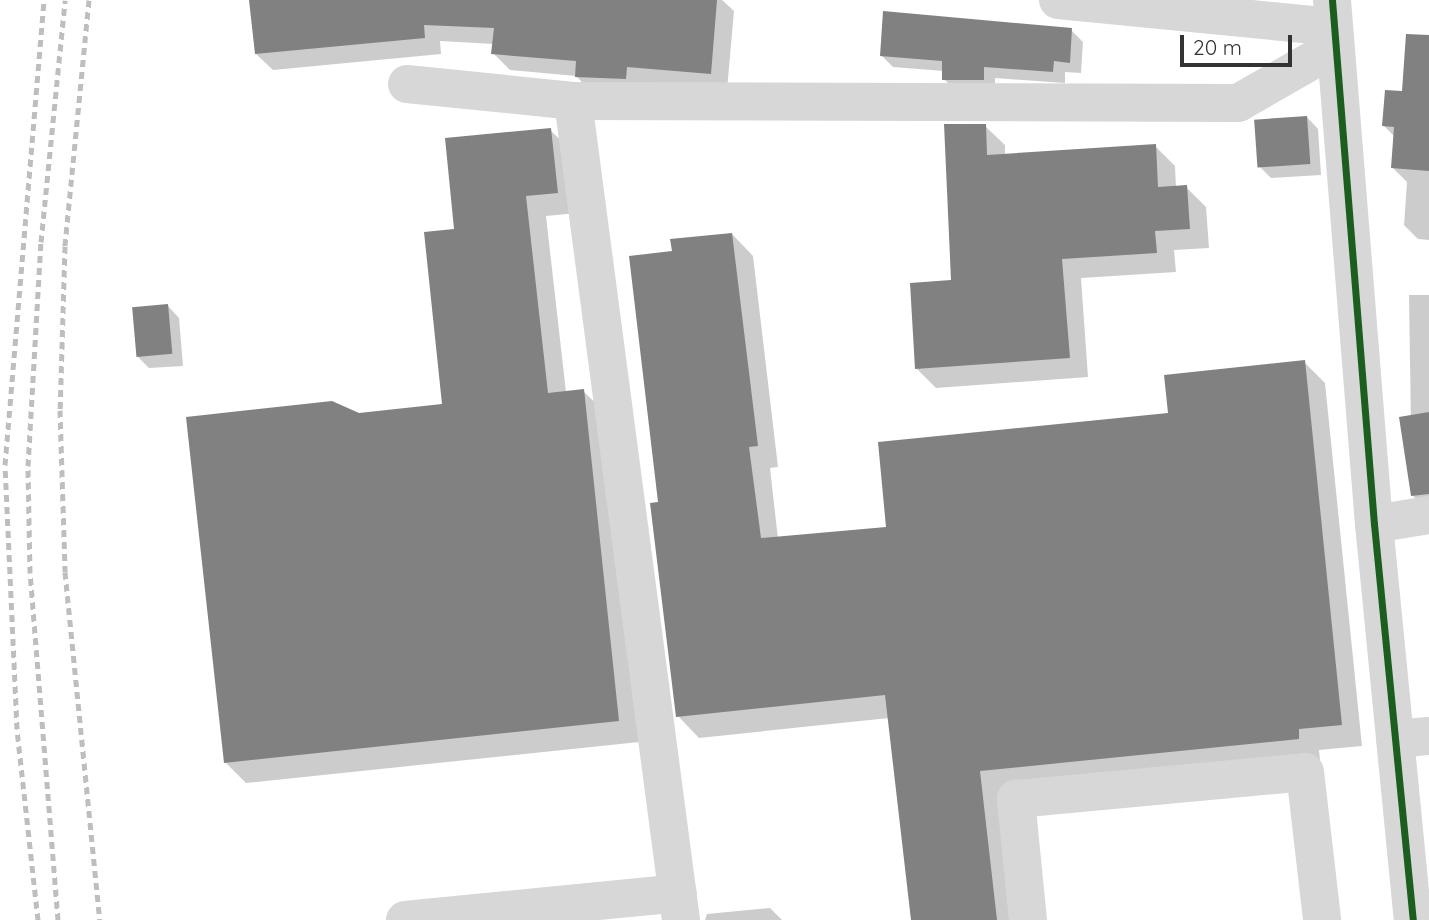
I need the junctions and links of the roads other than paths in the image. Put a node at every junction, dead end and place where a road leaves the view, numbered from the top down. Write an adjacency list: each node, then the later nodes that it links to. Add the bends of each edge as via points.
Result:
1 (1058, 0): 2 (street)
2 (1333, 25): 4 (street, via 1238,103); 6 (street)
3 (407, 85): 4 (street)
4 (573, 101): 8 (street)
5 (1429, 515): 6 (street)
6 (1374, 524): 7 (street)
7 (1412, 738): 12 (street)
8 (679, 906): 9 (street)
9 (405, 920)
10 (1028, 920): 11 (street, via 1016,799 1305,772)
11 (1322, 920)
12 (1413, 920)

